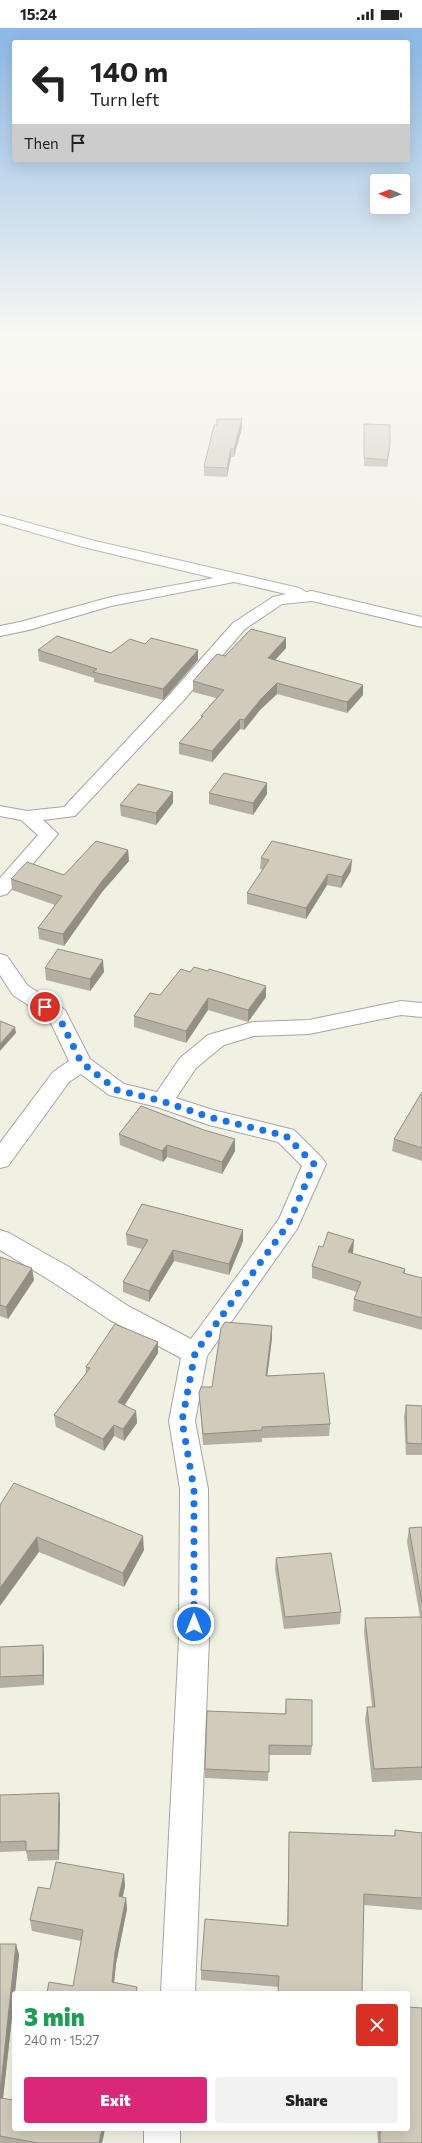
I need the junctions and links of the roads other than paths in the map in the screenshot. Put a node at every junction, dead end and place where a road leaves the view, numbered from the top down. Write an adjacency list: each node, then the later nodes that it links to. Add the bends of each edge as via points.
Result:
1 (0, 520): 2 (street, via 88,544)
2 (236, 578): 3 (street); 5 (street, via 126,597 62,613 16,629)
3 (312, 596): 4 (street); 7 (street, via 278,600 239,626 178,697 69,812)
4 (422, 622)
5 (0, 631)
6 (0, 811): 7 (street)
7 (26, 816): 8 (street, via 49,834)
8 (0, 890)
9 (0, 960): 11 (street, via 20,990 58,1015)
10 (422, 1010): 12 (street, via 401,1008 309,1027 253,1029 216,1040 188,1063)
11 (81, 1062): 12 (street, via 117,1090); 13 (street, via 61,1077)
12 (162, 1101): 15 (street, via 209,1117 286,1136 314,1164 289,1223)
13 (0, 1160)
14 (0, 1239): 15 (street, via 119,1313)
15 (195, 1353): 16 (street, via 182,1421 194,1489 194,1639)
16 (178, 1991)
17 (162, 2131): 18 (street)
18 (162, 2143)

